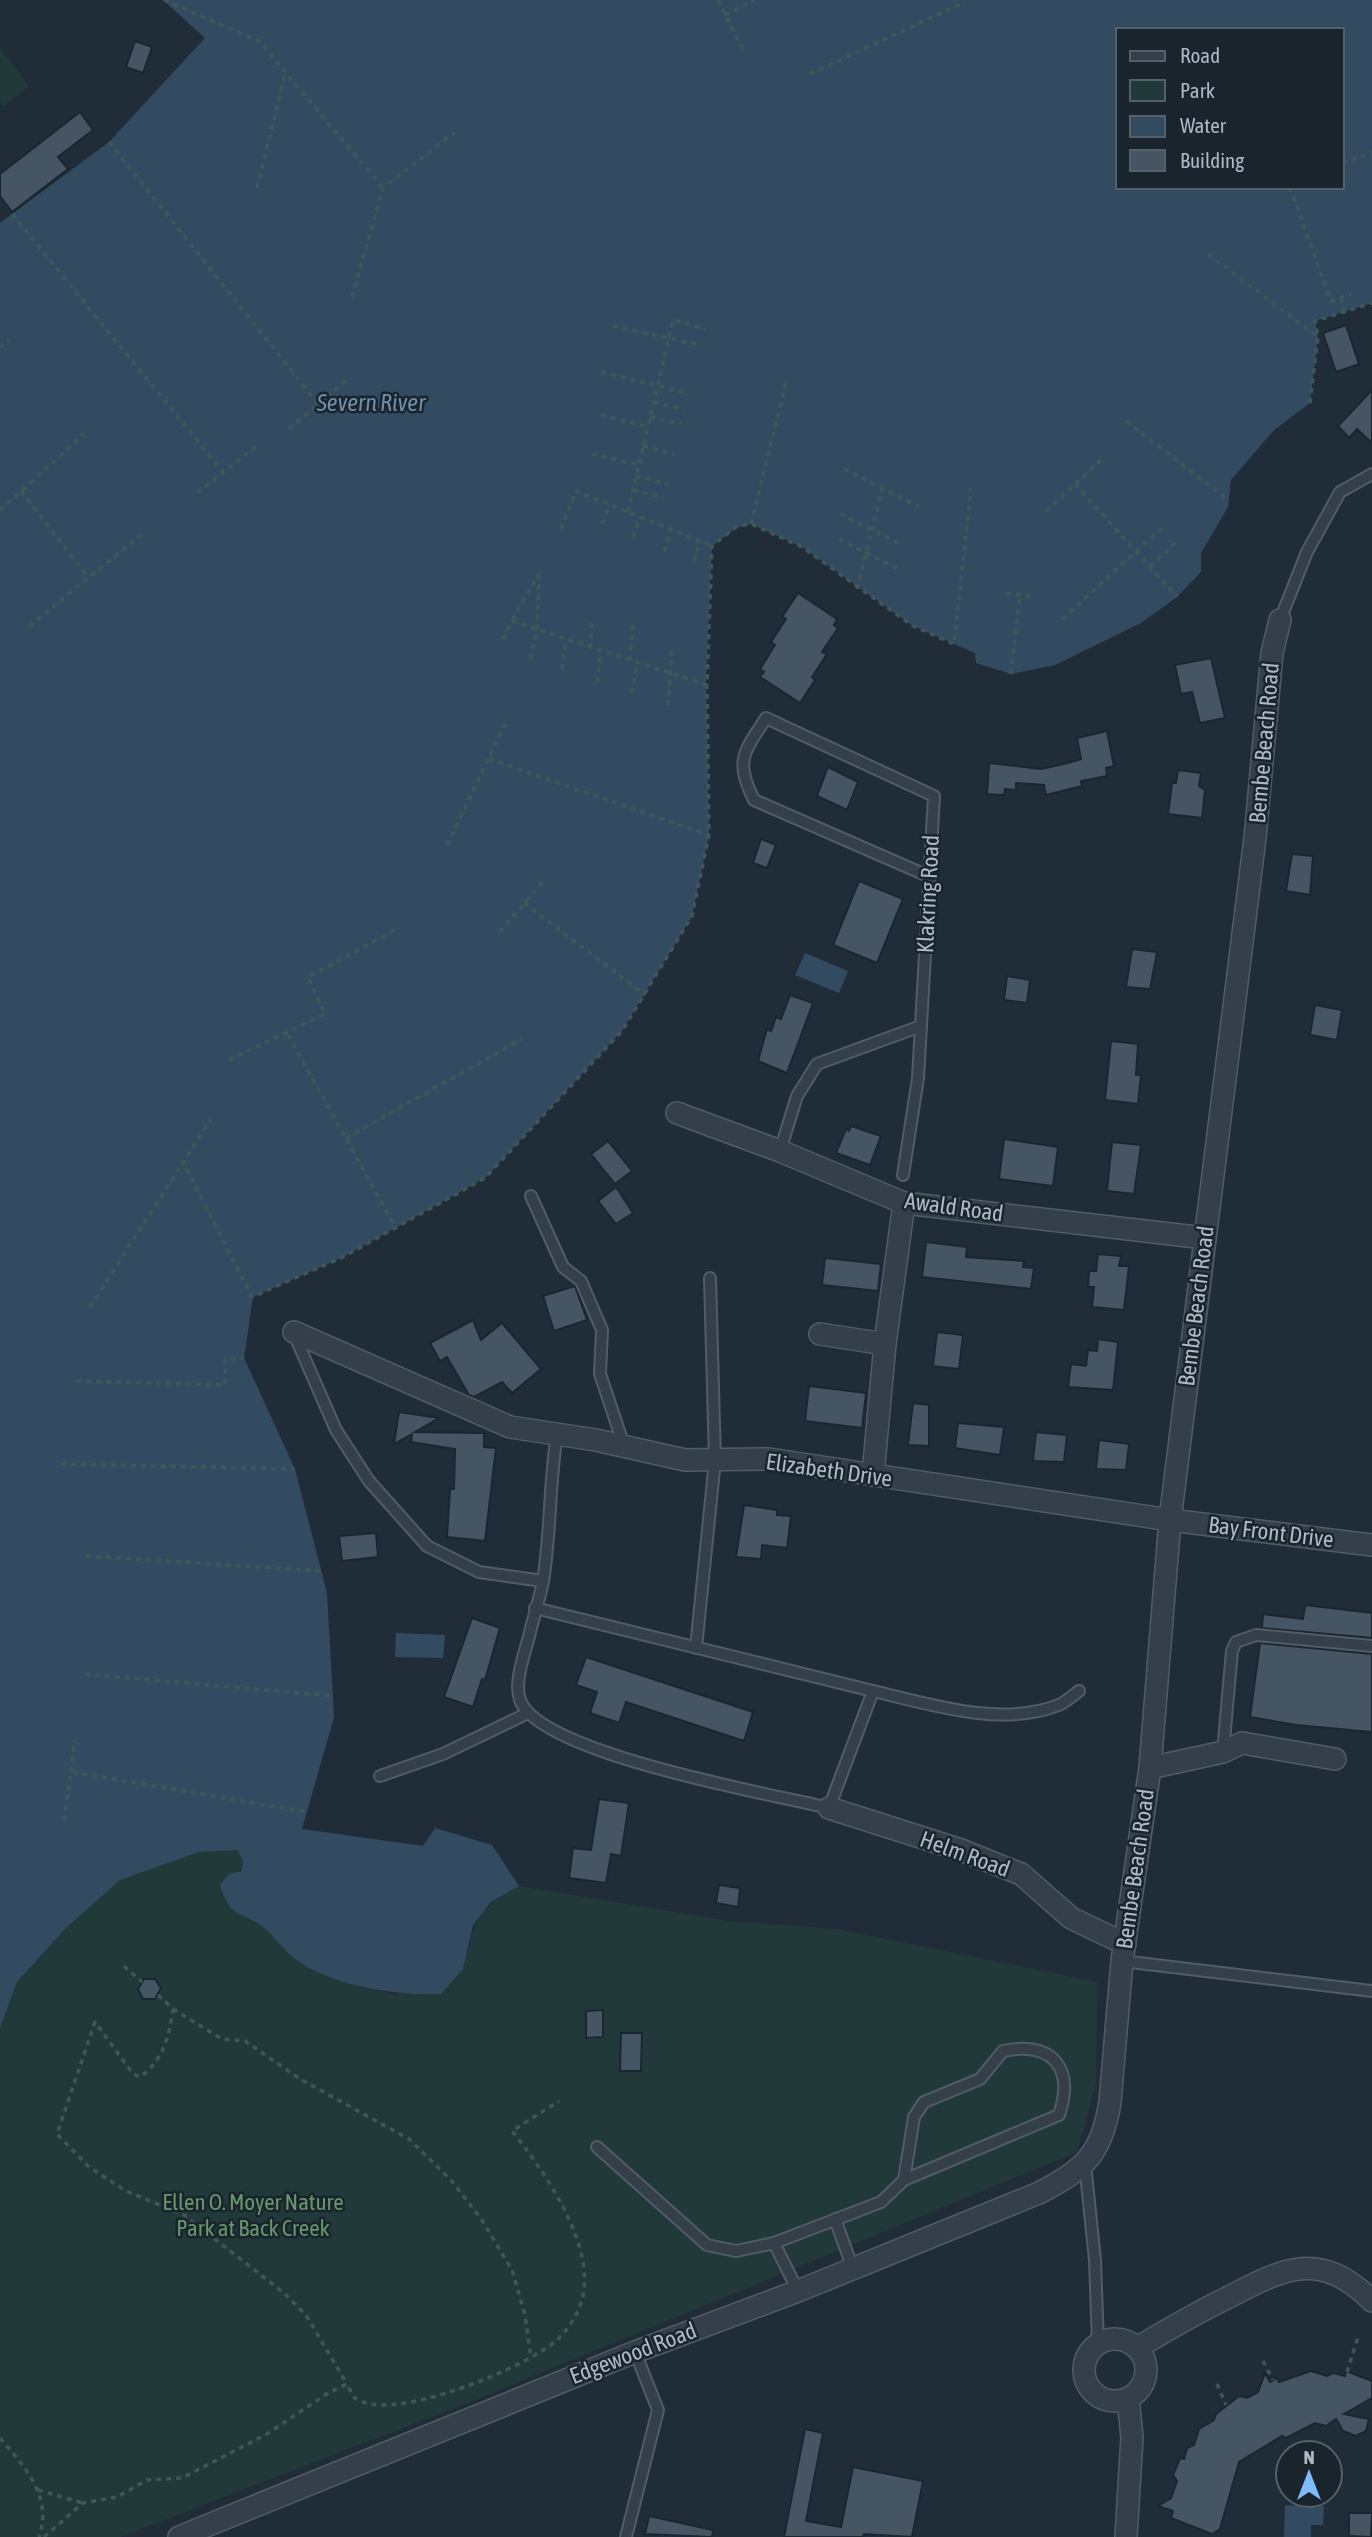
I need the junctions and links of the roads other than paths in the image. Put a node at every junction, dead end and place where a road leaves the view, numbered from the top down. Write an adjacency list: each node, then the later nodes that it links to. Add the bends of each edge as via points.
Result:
1 (1372, 474): 2 (lane, Bembe Beach Road, via 1340,492 1307,552)
2 (1280, 620): 10 (street, Bembe Beach Road, via 1272,653 1257,825)
3 (928, 876): 3 (lane, Klakring Road, via 934,796 766,718 742,755 744,780 754,800); 4 (lane, Klakring Road)
4 (920, 1026): 6 (lane, via 817,1064 797,1096); 7 (lane, Klakring Road, via 918,1078)
5 (677, 1113): 6 (street, Awald Road)
6 (780, 1151): 9 (street, Awald Road)
7 (903, 1175)
8 (531, 1196): 16 (lane, via 563,1267 581,1281 602,1330 600,1374)
9 (904, 1203): 10 (street, Awald Road); 14 (street)
10 (1205, 1238): 19 (street, Bembe Beach Road)
11 (710, 1278): 17 (lane)
12 (294, 1332): 15 (street, Elizabeth Drive, via 510,1427); 21 (lane, via 336,1430 369,1481 428,1546 479,1572)
13 (820, 1334): 14 (street)
14 (885, 1344): 18 (street)
15 (557, 1434): 16 (street, Elizabeth Drive); 21 (lane)
16 (624, 1446): 17 (street, Elizabeth Drive, via 685,1460)
17 (715, 1461): 18 (street, Elizabeth Drive, via 769,1459); 24 (lane)
18 (873, 1475): 19 (street, Elizabeth Drive)
19 (1170, 1520): 20 (street, Bay Front Drive); 30 (street, Bembe Beach Road)
20 (1372, 1545)
21 (543, 1581): 22 (lane)
22 (536, 1608): 24 (lane); 27 (lane, via 519,1682 519,1698)
23 (1372, 1646): 28 (lane, via 1256,1635 1236,1642)
24 (696, 1648): 25 (lane)
25 (873, 1691): 26 (lane, via 990,1713 1058,1706); 32 (lane)
26 (1079, 1691)
27 (528, 1713): 31 (lane, via 443,1755); 32 (lane, via 548,1728 610,1756)
28 (1223, 1752): 29 (street, via 1242,1743); 30 (street)
29 (1335, 1759)
30 (1150, 1768): 33 (street, Bembe Beach Road)
31 (380, 1776)
32 (829, 1808): 33 (street, Helm Road, via 1021,1874 1071,1917)
33 (1123, 1952): 34 (lane); 36 (street, Bembe Beach Road, via 1107,2125)
34 (1372, 1991)
35 (597, 2147): 39 (lane, via 706,2245 736,2251)
36 (1085, 2164): 40 (street, Edgewood Road, via 1039,2193); 43 (lane, via 1096,2260)
37 (904, 2180): 37 (lane, via 1059,2115 1065,2081 1057,2063 1045,2051 1025,2046 1003,2050 980,2079 924,2102 914,2117); 38 (lane, via 881,2202)
38 (835, 2219): 39 (lane); 40 (lane)
39 (774, 2243): 41 (lane)
40 (853, 2269): 41 (street, Edgewood Road)
41 (798, 2291): 45 (street, Edgewood Road)
42 (1372, 2301): 44 (street, via 1343,2277 1326,2270 1293,2268 1275,2273)
43 (1098, 2343): 44 (street, via 1125,2340); 46 (street, via 1085,2362 1087,2384 1105,2399)
44 (1137, 2348): 46 (street, via 1145,2360 1146,2376 1140,2389)
45 (635, 2352): 47 (street, Edgewood Road); 48 (lane, via 658,2410)
46 (1128, 2398): 49 (street, via 1132,2437)
47 (179, 2537)
48 (626, 2537)
49 (1126, 2537)

